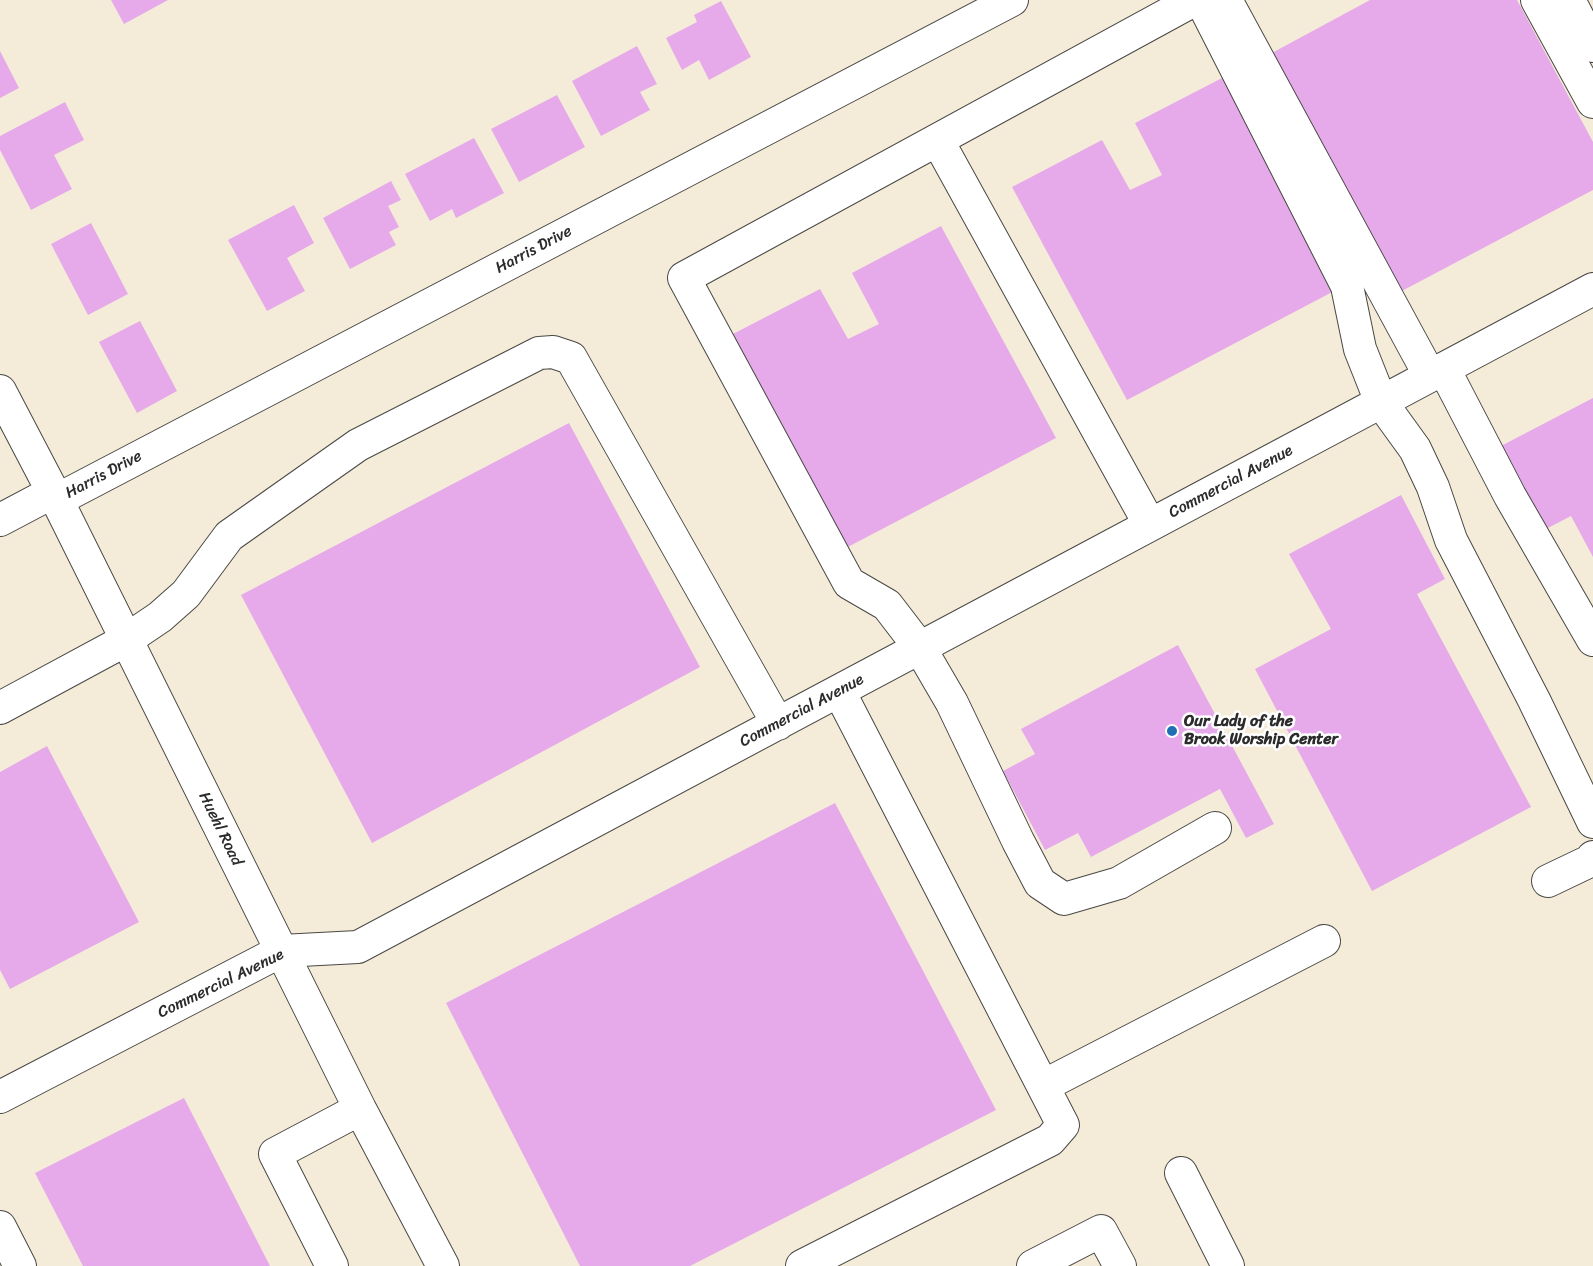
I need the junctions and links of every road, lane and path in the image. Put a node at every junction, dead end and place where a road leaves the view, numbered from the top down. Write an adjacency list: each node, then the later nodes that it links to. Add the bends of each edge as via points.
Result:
1 (1194, 0): 9 (street)
2 (1201, 0): 13 (street, via 1347,286 1360,349)
3 (1226, 0): 11 (street)
4 (1537, 0): 8 (street)
5 (1569, 0): 7 (street)
6 (1003, 2): 14 (street, Harris Drive)
7 (1593, 46)
8 (1593, 102)
9 (938, 141): 16 (street); 19 (street, via 684,278 849,582 887,605)
10 (1593, 289): 11 (street, Commercial Avenue)
11 (1437, 372): 13 (street, Commercial Avenue); 18 (street)
12 (0, 391): 14 (street, Huehl Road)
13 (1381, 402): 16 (street, Commercial Avenue); 23 (street, via 1415,448 1450,540)
14 (55, 496): 15 (street, Harris Drive); 17 (street, Huehl Road)
15 (0, 520)
16 (1150, 525): 19 (street, Commercial Avenue)
17 (126, 640): 21 (street); 22 (street, via 186,594 229,536 358,445 538,353 553,352 571,358); 28 (street, Huehl Road)
18 (1593, 640)
19 (920, 648): 20 (street, Commercial Avenue); 24 (street, via 952,703 1040,883 1064,898 1119,883)
20 (839, 691): 22 (street, Commercial Avenue); 29 (street)
21 (0, 708)
22 (778, 724): 28 (street, Commercial Avenue, via 358,947)
23 (1593, 822)
24 (1215, 828)
25 (1593, 857): 26 (street)
26 (1548, 881)
27 (1324, 942): 29 (street)
28 (280, 951): 30 (street, Commercial Avenue); 31 (street, Huehl Road)
29 (1043, 1086): 37 (street, via 1063,1125 1050,1140)
30 (2, 1092)
31 (360, 1109): 35 (street, via 275,1154); 36 (street, Huehl Road)
32 (1181, 1173): 40 (street)
33 (0, 1227): 34 (street)
34 (20, 1266)
35 (332, 1266)
36 (444, 1266)
37 (802, 1266)
38 (1033, 1266): 39 (street, via 1101,1231)
39 (1120, 1266)
40 (1228, 1266)

